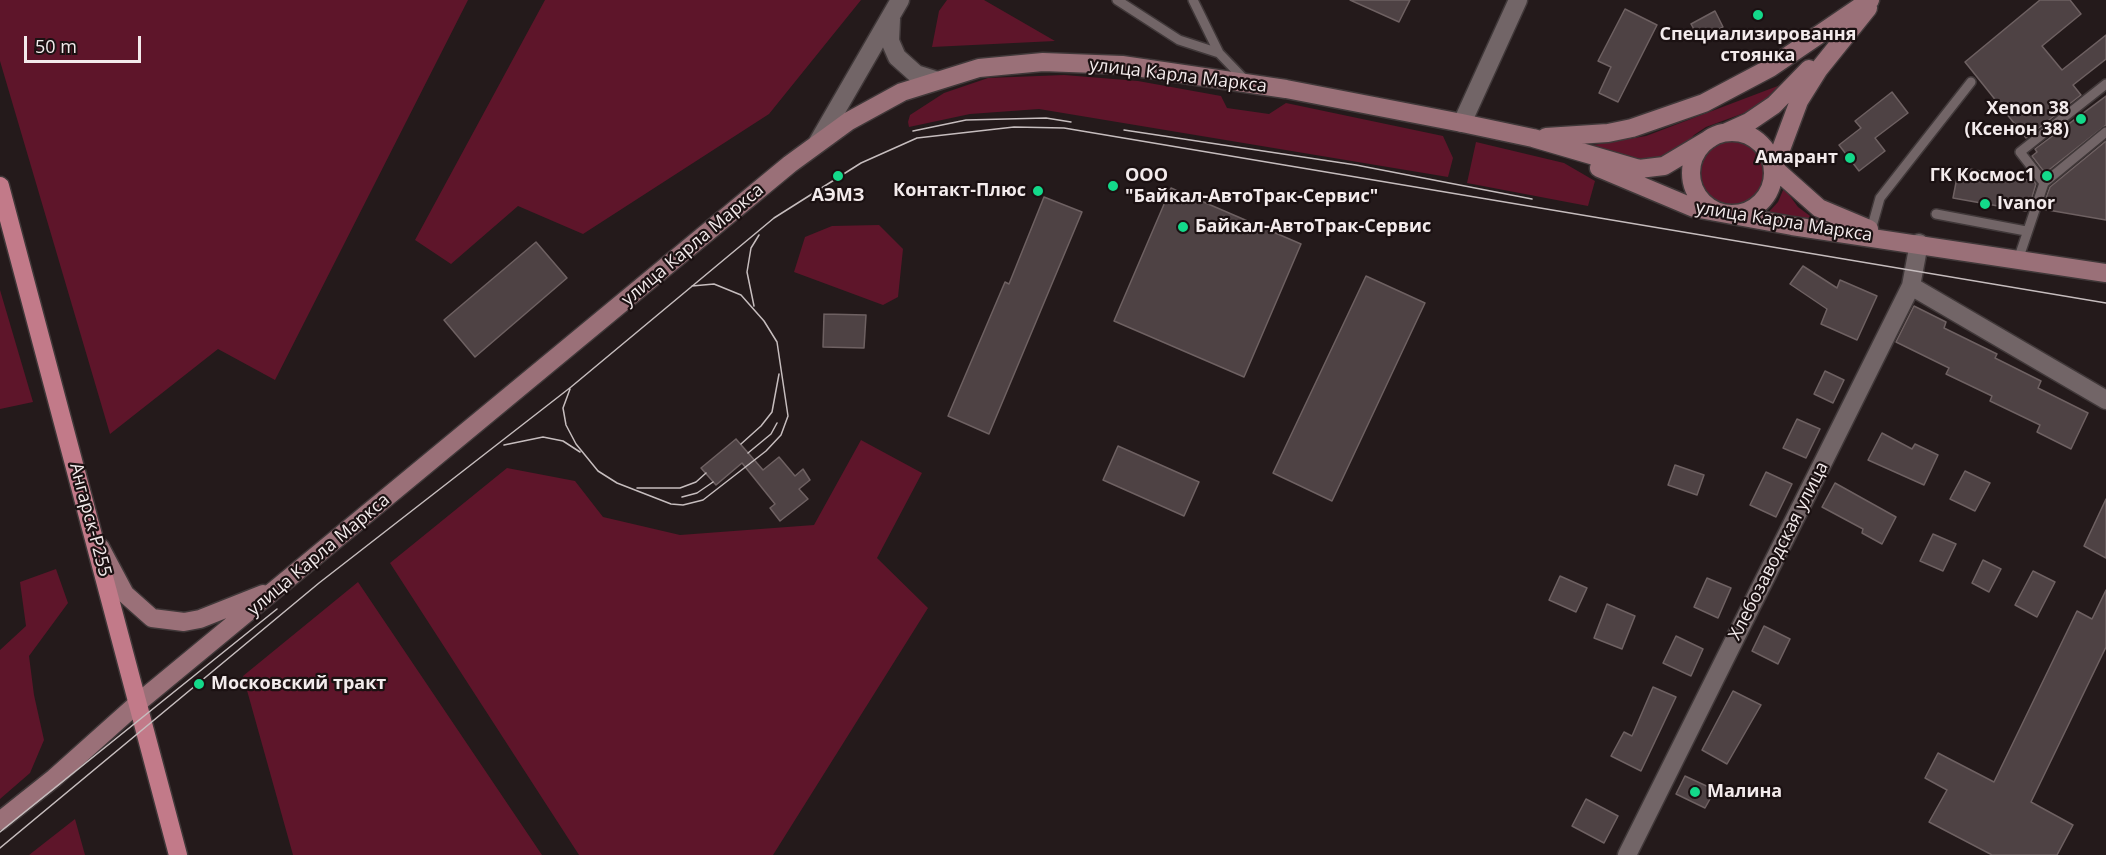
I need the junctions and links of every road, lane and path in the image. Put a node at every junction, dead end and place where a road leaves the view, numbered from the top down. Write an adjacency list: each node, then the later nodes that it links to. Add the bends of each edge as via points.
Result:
1 (1117, 0): 6 (lane, via 1179,40)
2 (1192, 0): 6 (lane)
3 (1518, 0): 11 (street)
4 (1872, 0): 13 (street, улица Карла Маркса, via 1782,98 1754,119); 14 (street, via 1770,68 1704,103 1648,124 1608,133); 16 (street, via 1799,101)
5 (897, 6): 7 (street, via 889,30 897,57 916,74); 15 (street)
6 (1219, 53): 9 (lane)
7 (935, 80): 9 (street, улица Карла Маркса, via 979,68 1043,62 1122,65); 15 (street, улица Карла Маркса, via 876,105)
8 (1971, 82): 21 (lane, via 1880,198)
9 (1248, 84): 11 (street, улица Карла Маркса)
10 (2106, 84): 17 (lane, via 2020,152)
11 (1462, 123): 14 (street, улица Карла Маркса)
12 (2106, 132): 17 (lane)
13 (1717, 135): 14 (street, улица Карла Маркса, via 1675,161 1645,170); 16 (street, via 1746,134 1765,147); 19 (street, via 1695,154 1691,177 1694,189 1706,205)
14 (1533, 138): 19 (street, улица Карла Маркса, via 1685,206)
15 (818, 142): 29 (street, улица Карла Маркса)
16 (1774, 168): 19 (street, via 1769,193 1758,205 1744,213); 21 (street, улица Карла Маркса, via 1819,208)
17 (2044, 183): 22 (lane)
18 (0, 186): 28 (main road, Ангарск-Р255)
19 (1728, 214): 23 (street, улица Карла Маркса)
20 (1936, 214): 22 (lane)
21 (1871, 230): 23 (street, улица Карла Маркса)
22 (2026, 231): 24 (lane)
23 (1912, 242): 24 (street, улица Карла Маркса); 26 (street, Хлебозаводская улица)
24 (2018, 260): 25 (street, улица Карла Маркса)
25 (2106, 273)
26 (1911, 286): 27 (street); 33 (street, Хлебозаводская улица)
27 (2106, 400)
28 (95, 538): 29 (street, via 125,594 146,614 164,621 200,620); 30 (main road, Ангарск-Р255)
29 (281, 587): 30 (street, улица Карла Маркса)
30 (139, 702): 31 (street, улица Карла Маркса); 32 (main road, Ангарск-Р255)
31 (0, 821)
32 (178, 855)
33 (1627, 855)

